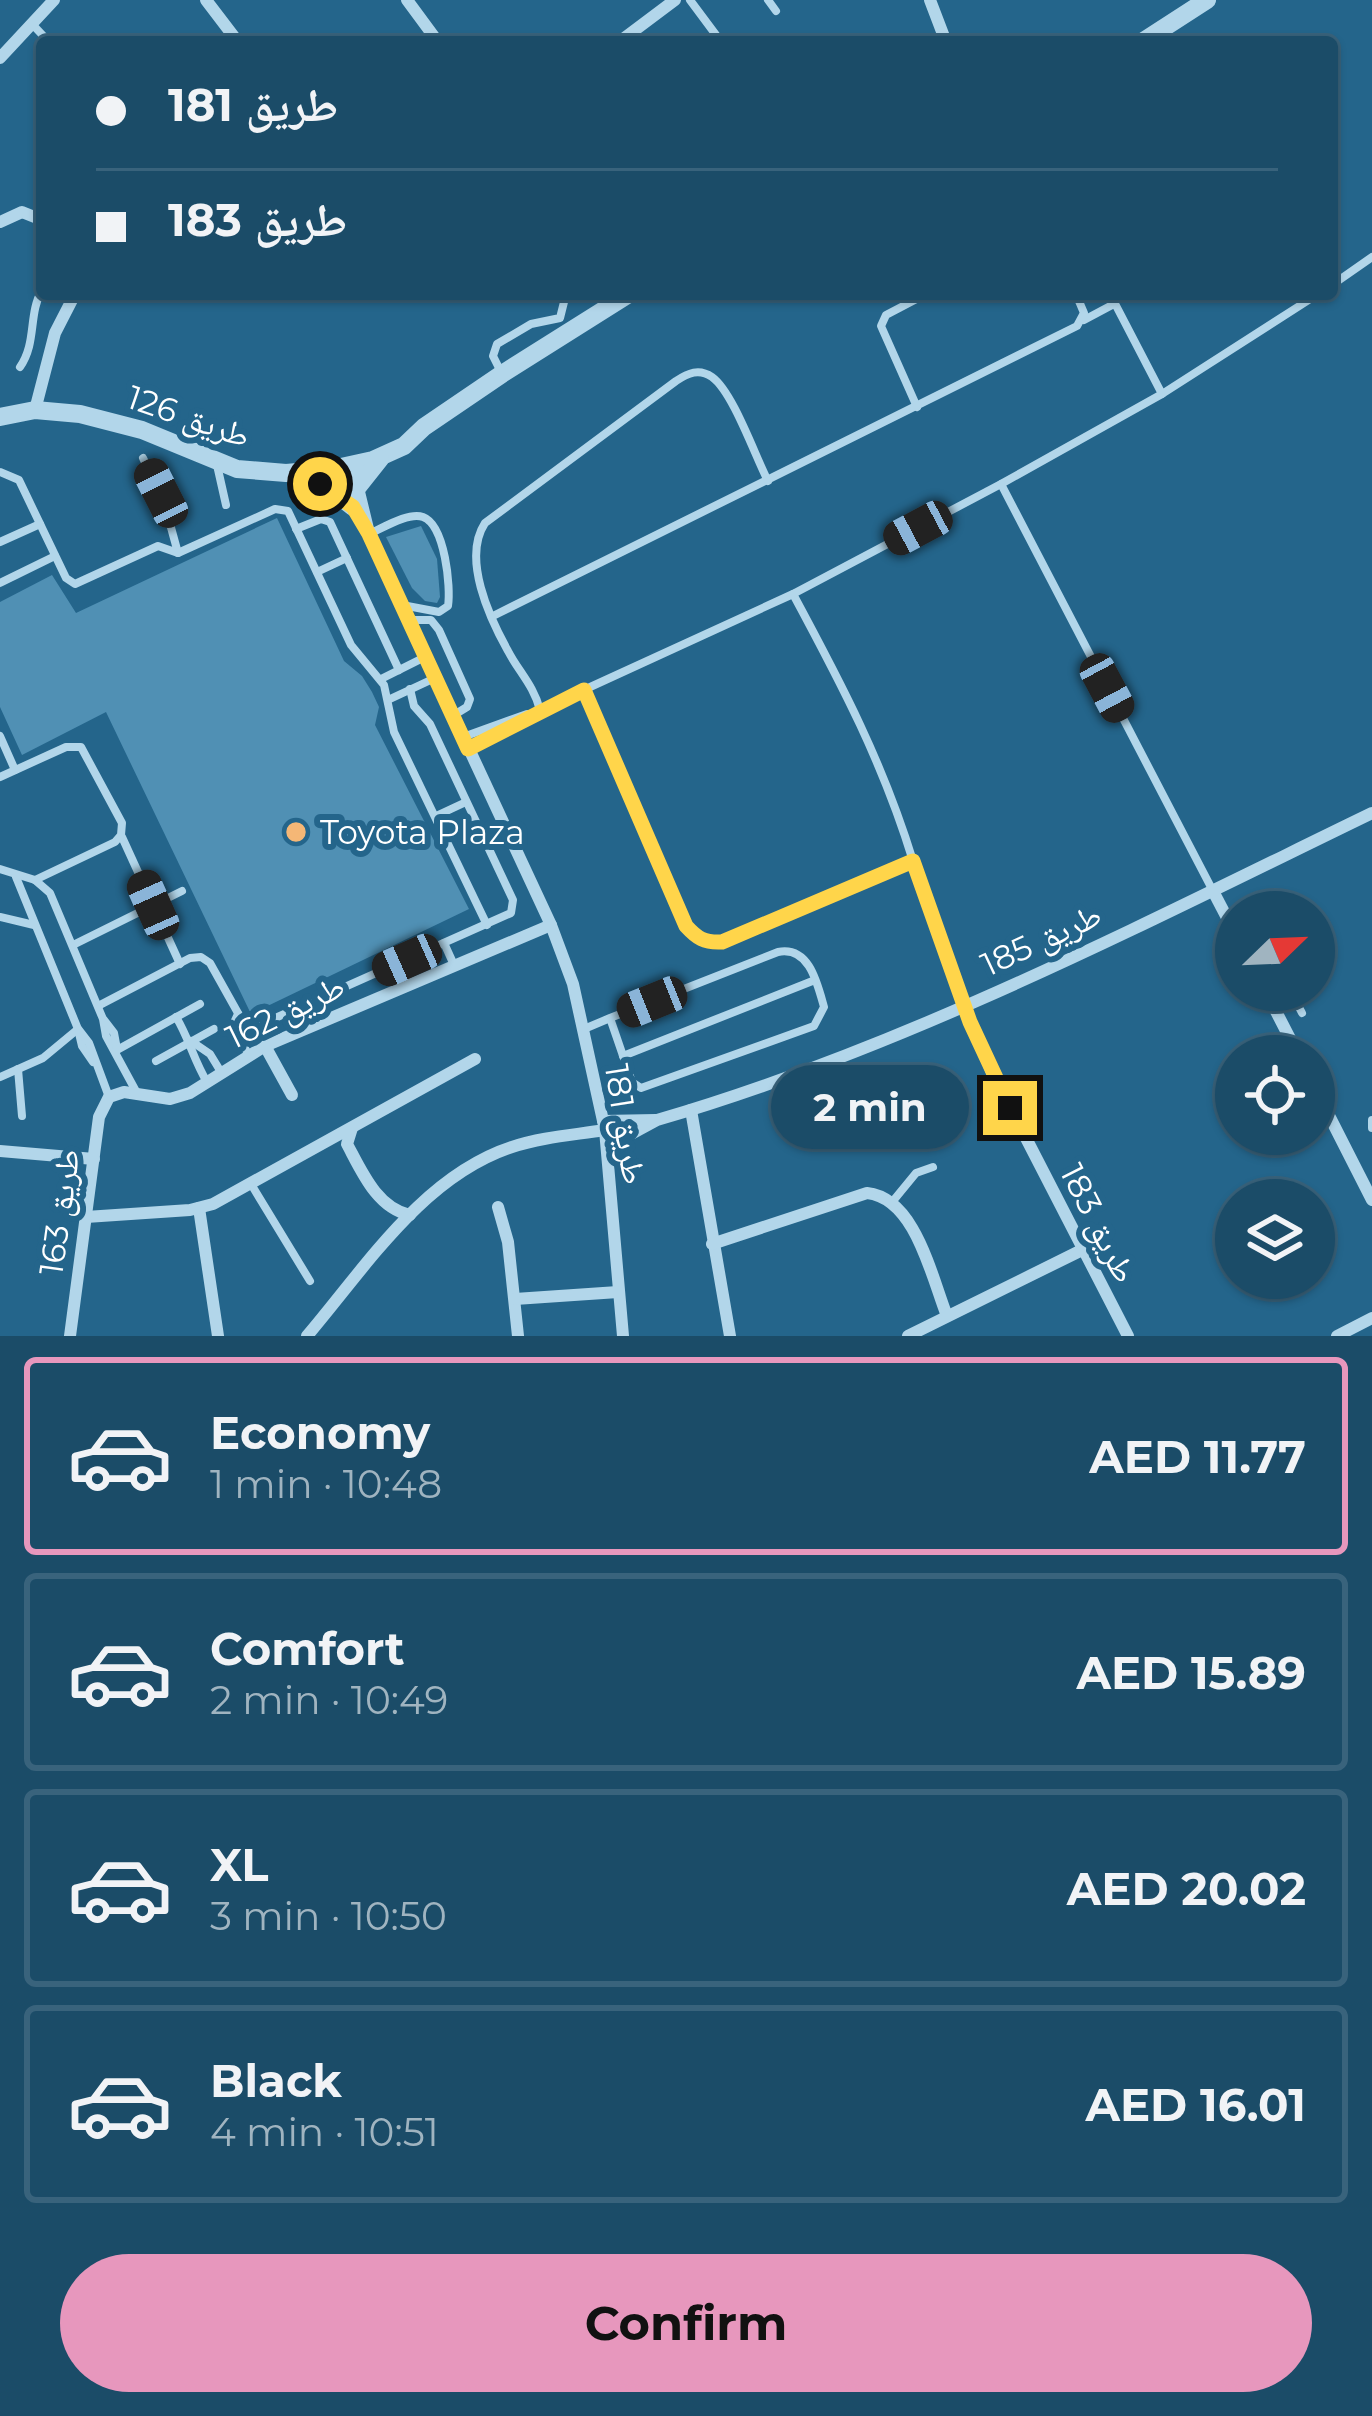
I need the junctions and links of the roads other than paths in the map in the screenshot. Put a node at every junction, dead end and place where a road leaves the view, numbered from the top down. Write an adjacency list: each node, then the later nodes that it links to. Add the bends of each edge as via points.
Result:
1 (54, 0): 10 (street)
2 (206, 0): 12 (street)
3 (407, 0): 13 (street)
4 (675, 0): 14 (street)
5 (690, 0): 15 (lane)
6 (768, 0): 9 (lane)
7 (930, 0): 16 (street)
8 (1207, 0): 17 (street)
9 (776, 10)
10 (33, 25): 11 (lane); 18 (street)
11 (43, 36)
12 (233, 36)
13 (434, 36)
14 (627, 36)
15 (716, 36)
16 (944, 36)
17 (1151, 36)
18 (0, 58)
19 (36, 218): 20 (street, via 22,212)
20 (0, 222)
21 (1372, 257): 22 (lane)
22 (1338, 281)
23 (37, 300): 33 (lane)
24 (72, 300): 37 (street)
25 (564, 300): 34 (lane, via 560,318 496,344)
26 (619, 300): 34 (street, طريق 126)
27 (915, 300): 36 (lane, via 880,326)
28 (1079, 300): 32 (lane)
29 (1111, 300): 32 (lane)
30 (1113, 300): 35 (lane)
31 (1309, 300): 35 (lane)
32 (1082, 320): 36 (lane)
33 (20, 367)
34 (502, 374): 39 (street, طريق 126)
35 (1162, 394): 47 (lane)
36 (917, 407): 46 (lane)
37 (35, 410): 38 (street, طريق 126); 42 (street, طريق 126, via 125,424)
38 (0, 417)
39 (424, 427): 40 (street, طريق 126); 43 (street, طريق 126)
40 (383, 457): 43 (street, طريق 126); 48 (street)
41 (143, 458): 54 (lane)
42 (217, 463): 45 (street, طريق 126); 49 (lane)
43 (350, 464): 45 (street, طريق 126); 48 (street, طريق 181)
44 (0, 472): 50 (lane, via 19,480)
45 (286, 473): 48 (street)
46 (767, 481): 61 (lane); 61 (lane, via 717,380 686,374 485,523 475,557)
47 (1001, 484): 59 (lane); 84 (lane)
48 (355, 498): 52 (street, طريق 181)
49 (226, 505)
50 (40, 524): 53 (lane); 55 (lane)
51 (296, 529): 54 (lane, via 278,508); 56 (lane, via 327,520); 57 (lane)
52 (369, 534): 60 (street, طريق 181); 60 (lane, via 412,517 434,526 451,579 448,606 439,612)
53 (0, 542)
54 (178, 553): 55 (lane, via 158,546 75,584)
55 (56, 556): 58 (lane)
56 (347, 558): 57 (lane); 64 (lane)
57 (316, 572): 66 (lane, via 351,646)
58 (0, 583)
59 (793, 594): 68 (lane); 80 (lane, via 864,727)
60 (400, 605): 62 (street, طريق 181)
61 (494, 616): 70 (lane)
62 (408, 620): 63 (street, طريق 181); 71 (lane, via 431,620 440,630 470,699)
63 (425, 657): 64 (lane); 65 (street, طريق 181)
64 (399, 670): 66 (lane)
65 (435, 678): 67 (lane); 71 (street, طريق 181)
66 (380, 679): 69 (lane)
67 (410, 689): 69 (lane); 76 (lane)
68 (584, 690): 70 (lane); 80 (lane, via 686,926 706,943)
69 (390, 699): 78 (lane, via 394,732)
70 (540, 710): 73 (lane)
71 (453, 716): 73 (street, طريق 181)
72 (0, 736): 74 (lane)
73 (465, 743): 90 (street, طريق 181)
74 (14, 770): 75 (lane); 79 (lane, via 81,747)
75 (0, 777)
76 (466, 802): 78 (lane); 89 (lane, via 514,904)
77 (1372, 813): 84 (street, طريق 185)
78 (436, 816): 89 (lane)
79 (121, 835): 83 (lane); 87 (lane)
80 (913, 861): 98 (lane)
81 (0, 869): 82 (lane)
82 (15, 876): 83 (lane); 91 (lane)
83 (34, 880): 93 (lane, via 50,892)
84 (1213, 890): 86 (street); 98 (street, طريق 185)
85 (182, 891): 87 (lane)
86 (1215, 894)
87 (153, 905): 93 (lane); 94 (lane)
88 (0, 917): 91 (lane)
89 (487, 925): 92 (lane)
90 (551, 925): 95 (street, طريق 162); 105 (street, طريق 181)
91 (36, 926): 103 (lane)
92 (445, 944): 95 (lane); 100 (lane, via 255,1027)
93 (73, 945): 99 (lane)
94 (180, 964): 99 (lane); 100 (lane, via 206,959)
95 (454, 965): 107 (street, طريق 162)
96 (815, 980): 102 (lane, via 803,956 784,950); 110 (lane); 110 (lane, via 824,1007 814,1025 644,1087 632,1082)
97 (200, 1004): 101 (lane)
98 (963, 1005): 120 (street, طريق 185); 136 (street, طريق 183)
99 (98, 1006): 108 (lane)
100 (238, 1014): 109 (lane, via 232,1027)
101 (176, 1017): 106 (lane); 108 (lane)
102 (610, 1018): 105 (lane); 110 (lane)
103 (78, 1029): 113 (lane); 119 (lane)
104 (214, 1029): 106 (lane)
105 (583, 1029): 124 (street, طريق 181)
106 (191, 1042): 112 (lane); 114 (lane); 116 (lane)
107 (265, 1046): 109 (street, طريق 162); 118 (street)
108 (117, 1050): 117 (lane)
109 (249, 1055): 114 (street, طريق 162)
110 (623, 1056)
111 (475, 1059): 123 (street)
112 (156, 1061)
113 (18, 1069): 115 (lane); 121 (lane)
114 (222, 1073): 116 (street, طريق 162)
115 (0, 1077)
116 (208, 1084): 117 (street, طريق 162, via 170,1100)
117 (138, 1095): 119 (street, طريق 162)
118 (292, 1095)
119 (109, 1097): 126 (street, طريق 163)
120 (691, 1110): 124 (street, طريق 185); 135 (street)
121 (22, 1116)
122 (1335, 1127): 129 (street)
123 (352, 1129): 128 (street); 133 (street, via 347,1144 380,1200)
124 (605, 1130): 133 (street, طريق 185, via 501,1151); 138 (street, طريق 181)
125 (0, 1150): 126 (street)
126 (94, 1159): 134 (street, طريق 163)
127 (932, 1167): 130 (lane)
128 (251, 1184): 132 (street); 137 (lane)
129 (1372, 1200)
130 (893, 1201): 135 (street, via 867,1193); 140 (street)
131 (498, 1207): 139 (street)
132 (200, 1208): 134 (street); 143 (street)
133 (410, 1215): 144 (street, طريق 185)
134 (86, 1217): 142 (street, طريق 163)
135 (712, 1244): 147 (street)
136 (1082, 1250): 140 (street); 149 (street, طريق 183)
137 (310, 1281)
138 (618, 1292): 139 (street); 146 (street, طريق 181)
139 (514, 1299): 145 (street)
140 (947, 1316): 148 (street)
141 (1372, 1318): 150 (street)
142 (70, 1336)
143 (218, 1336)
144 (308, 1336)
145 (518, 1336)
146 (622, 1336)
147 (730, 1336)
148 (908, 1336)
149 (1128, 1336)
150 (1336, 1336)

